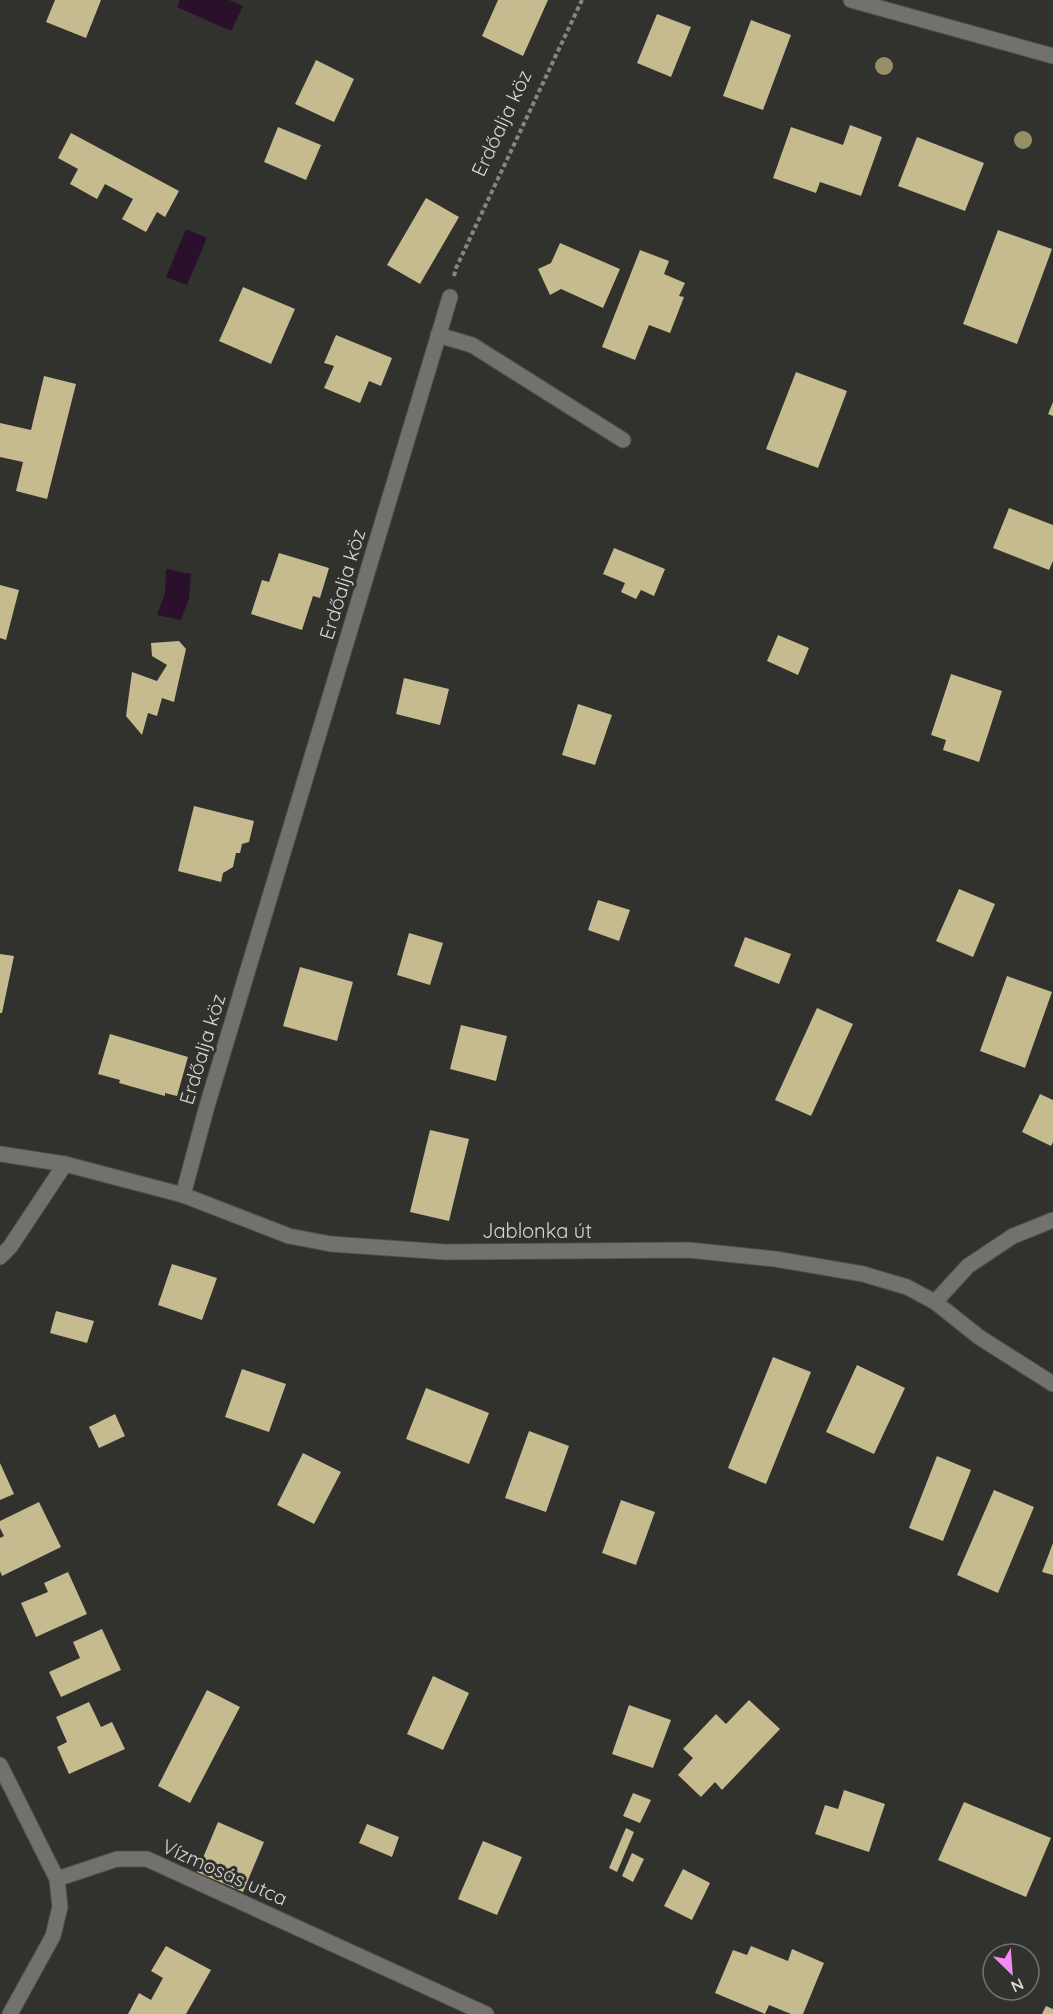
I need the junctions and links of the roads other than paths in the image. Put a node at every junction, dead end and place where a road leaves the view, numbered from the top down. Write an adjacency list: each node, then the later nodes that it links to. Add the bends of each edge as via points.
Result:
1 (851, 0): 2 (street)
2 (1053, 56)
3 (450, 297): 4 (street, Erdőalja köz)
4 (438, 335): 5 (street, via 472,345); 8 (street, Erdőalja köz)
5 (623, 440)
6 (0, 1154): 7 (street, Jablonka út)
7 (65, 1164): 8 (street, Jablonka út); 10 (street)
8 (183, 1195): 11 (street, Jablonka út, via 289,1236 331,1244 445,1252 689,1250 863,1274 907,1287)
9 (1053, 1220): 11 (street, via 1013,1236 968,1266)
10 (0, 1257)
11 (935, 1302): 12 (street, Jablonka út, via 979,1337)
12 (1053, 1384)
13 (0, 1765): 14 (street)
14 (57, 1879): 15 (street, via 60,1906 53,1936); 16 (street, Vízmosás utca, via 117,1859 147,1859)
15 (10, 2014)
16 (486, 2014)

